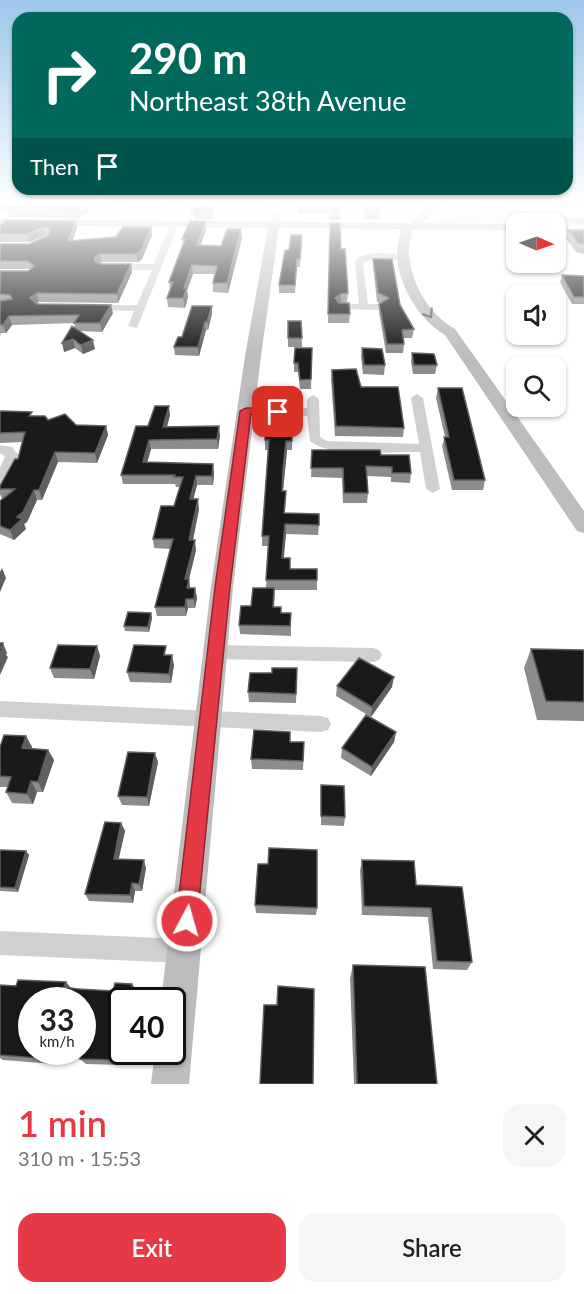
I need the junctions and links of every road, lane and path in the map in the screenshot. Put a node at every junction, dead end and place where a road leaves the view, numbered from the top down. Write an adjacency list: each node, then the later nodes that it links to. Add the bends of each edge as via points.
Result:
1 (162, 256): 6 (street)
2 (269, 256): 16 (main road)
3 (415, 256): 13 (main road, via 422,281 451,326)
4 (404, 257): 8 (street, via 361,259); 13 (main road, one-way to 13, via 411,284 423,306 438,327)
5 (102, 267): 6 (street)
6 (158, 267): 11 (street)
7 (342, 307): 8 (street)
8 (364, 307): 9 (street)
9 (381, 307)
10 (84, 308): 11 (street)
11 (140, 308): 12 (street)
12 (133, 326)
13 (450, 332): 22 (main road)
14 (417, 398): 19 (street)
15 (313, 399): 17 (street)
16 (246, 411): 17 (street); 23 (main road)
17 (314, 412): 19 (street, via 314,438 322,444)
18 (0, 448): 20 (street, via 10,452 12,459)
19 (426, 448): 21 (street)
20 (0, 482)
21 (433, 489)
22 (584, 526)
23 (215, 652): 24 (street); 26 (main road)
24 (373, 655)
25 (0, 710): 26 (street)
26 (209, 717): 27 (street); 29 (main road)
27 (321, 724)
28 (0, 944): 29 (street)
29 (184, 951): 30 (main road)
30 (170, 1084)

